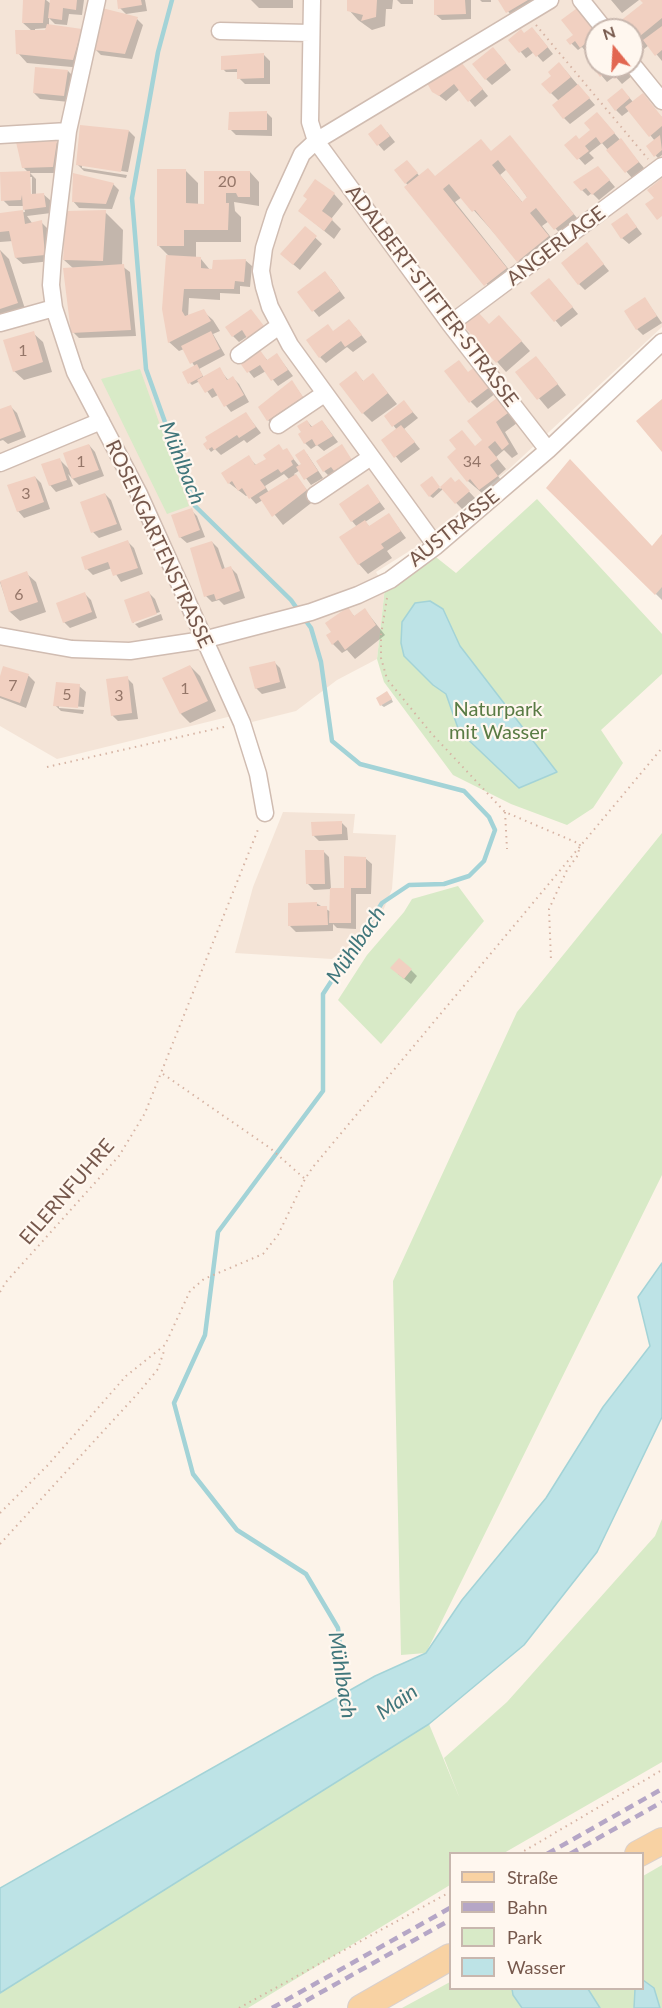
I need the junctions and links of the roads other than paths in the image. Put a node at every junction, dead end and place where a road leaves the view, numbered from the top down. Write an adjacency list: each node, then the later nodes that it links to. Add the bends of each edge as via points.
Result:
1 (97, 0): 10 (street, ROSENGARTENSTRASSE)
2 (312, 0): 7 (street)
3 (550, 0): 12 (street)
4 (581, 0): 5 (street)
5 (595, 18)
6 (220, 31): 7 (street)
7 (310, 33): 12 (street, via 310,122)
8 (643, 78): 9 (street)
9 (662, 101)
10 (68, 131): 11 (street); 14 (street, ROSENGARTENSTRASSE, via 51,285)
11 (0, 135)
12 (316, 141): 16 (street, ADALBERT-STIFTER-STRASSE); 17 (street, via 302,154 295,168 264,248 261,271)
13 (660, 168): 16 (street, ANGERLAGE)
14 (54, 308): 15 (street); 21 (street, ROSENGARTENSTRASSE, via 75,372)
15 (0, 323)
16 (450, 324): 23 (street, ADALBERT-STIFTER-STRASSE)
17 (279, 326): 19 (street); 20 (street)
18 (662, 342): 23 (street, AUSTRASSE)
19 (239, 355)
20 (324, 394): 22 (street); 24 (street)
21 (101, 421): 25 (street); 29 (street, ROSENGARTENSTRASSE, via 152,522)
22 (278, 426)
23 (548, 450): 27 (street, AUSTRASSE)
24 (371, 458): 26 (street); 27 (street)
25 (0, 463)
26 (315, 495)
27 (436, 546): 29 (street, AUSTRASSE, via 390,580 358,596)
28 (0, 636): 29 (street, AUSTRASSE, via 104,652)
29 (203, 640): 30 (street, ROSENGARTENSTRASSE, via 242,723)
30 (265, 813)
31 (662, 1840): 32 (main road)
32 (641, 1852)
33 (449, 1959): 34 (main road)
34 (361, 2008)

